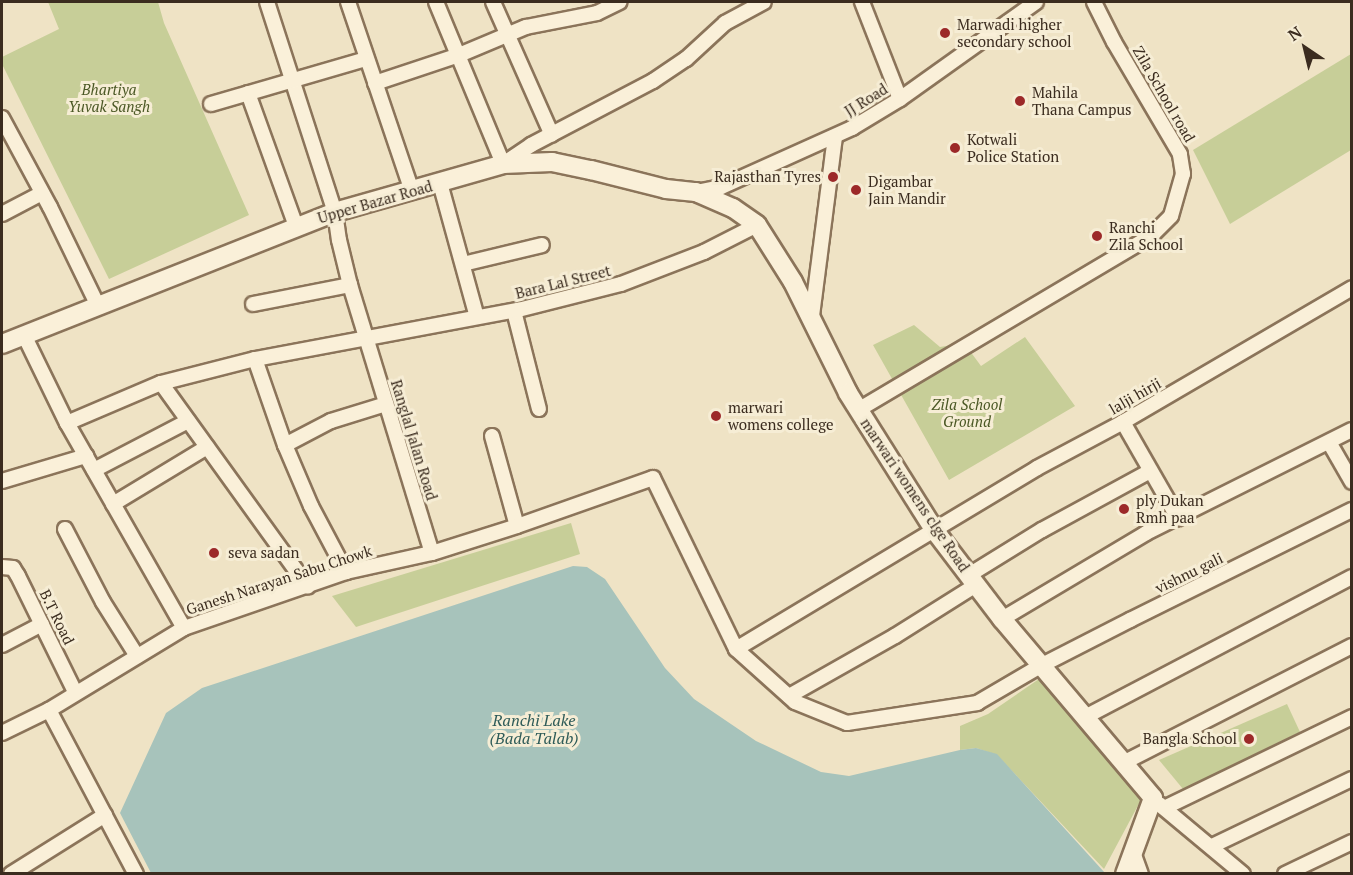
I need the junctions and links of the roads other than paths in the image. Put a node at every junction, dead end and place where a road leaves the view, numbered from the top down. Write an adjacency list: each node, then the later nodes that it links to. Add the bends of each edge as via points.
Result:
1 (267, 2): 13 (street, Ranglal Jalan Road)
2 (348, 2): 12 (street)
3 (436, 2): 11 (street)
4 (493, 2): 10 (street)
5 (620, 2): 10 (street, via 597,13 526,27)
6 (764, 2): 19 (street, via 725,23 686,59 653,81)
7 (862, 2): 16 (street)
8 (1036, 2): 16 (street, JJ Road)
9 (1094, 2): 46 (street, Zila School road, via 1180,154 1180,192 1171,216 1151,236)
10 (508, 35): 11 (street); 19 (street)
11 (459, 54): 14 (street); 21 (street)
12 (366, 59): 13 (street); 14 (street)
13 (293, 81): 15 (street); 26 (street, Ranglal Jalan Road)
14 (375, 83): 23 (street)
15 (248, 93): 17 (street); 29 (street)
16 (900, 99): 20 (street, JJ Road)
17 (211, 104)
18 (2, 118): 25 (street)
19 (552, 135): 21 (street)
20 (835, 137): 24 (street, JJ Road, via 721,187); 37 (street)
21 (503, 164): 22 (street, Upper Bazar Road); 24 (street, Upper Bazar Road, via 552,162 666,189)
22 (440, 183): 23 (street, Upper Bazar Road); 31 (street)
23 (412, 191): 26 (street, Upper Bazar Road)
24 (696, 192): 28 (street, Upper Bazar Road, via 733,208)
25 (42, 193): 27 (street); 35 (street)
26 (335, 212): 29 (street, Upper Bazar Road); 32 (street, Ranglal Jalan Road)
27 (2, 214)
28 (757, 225): 36 (street, Bara Lal Street, via 704,252 621,284); 37 (street, marwari womens clge Road)
29 (296, 226): 35 (street, Upper Bazar Road)
30 (542, 245): 31 (street)
31 (463, 264): 38 (street)
32 (350, 285): 34 (street); 40 (street, Ranglal Jalan Road)
33 (1352, 288): 48 (street, lalji hirji)
34 (253, 304)
35 (98, 306): 39 (street, Upper Bazar Road)
36 (514, 311): 38 (street, Bara Lal Street); 45 (street)
37 (812, 316): 46 (street, marwari womens clge Road)
38 (477, 317): 40 (street, Bara Lal Street)
39 (24, 335): 41 (street, Upper Bazar Road); 49 (street)
40 (367, 337): 42 (street, Bara Lal Street); 44 (street, Ranglal Jalan Road)
41 (2, 344)
42 (255, 359): 43 (street, Bara Lal Street); 53 (street)
43 (161, 383): 47 (street); 49 (street, Bara Lal Street)
44 (386, 404): 53 (street, via 331,421); 66 (street, Ranglal Jalan Road)
45 (539, 409)
46 (858, 410): 65 (street, marwari womens clge Road)
47 (188, 421): 54 (street); 56 (street)
48 (1123, 422): 57 (street); 65 (street, lalji hirji, via 1037,468)
49 (67, 423): 55 (street)
50 (1352, 430): 52 (street)
51 (492, 436): 63 (street)
52 (1329, 442): 58 (street); 62 (street)
53 (285, 445): 68 (street)
54 (207, 447): 60 (street); 71 (street)
55 (86, 456): 56 (street); 59 (street)
56 (94, 470): 60 (street)
57 (1150, 471): 62 (street); 70 (street, via 1042,530)
58 (1351, 478)
59 (2, 481)
60 (113, 504): 74 (street)
61 (1352, 510): 79 (street, vishnu gali)
62 (1178, 518): 72 (street)
63 (517, 526): 66 (street, Ganesh Narayan Sabu Chowk); 77 (street, Ganesh Narayan Sabu Chowk, via 653,478)
64 (65, 529): 78 (street)
65 (935, 531): 70 (street, marwari womens clge Road); 77 (street, lalji hirji)
66 (432, 553): 68 (street, Ganesh Narayan Sabu Chowk)
67 (2, 567): 73 (street, B.T Road, via 13,568)
68 (346, 573): 71 (street, Ganesh Narayan Sabu Chowk)
69 (1352, 577): 83 (street)
70 (972, 580): 72 (street, marwari womens clge Road); 81 (street, via 895,636)
71 (308, 586): 74 (street, Ganesh Narayan Sabu Chowk)
72 (1002, 619): 79 (street, marwari womens clge Road)
73 (42, 624): 75 (street); 80 (street, B.T Road)
74 (184, 628): 78 (street, Ganesh Narayan Sabu Chowk)
75 (2, 645)
76 (1352, 646): 86 (street)
77 (736, 649): 81 (street, vishnu gali)
78 (137, 656): 80 (street, Ganesh Narayan Sabu Chowk)
79 (1042, 665): 81 (street, vishnu gali, via 977,703 847,723); 83 (street, marwari womens clge Road)
80 (75, 692): 82 (street, Ganesh Narayan Sabu Chowk)
81 (789, 696)
82 (49, 710): 85 (street, Ganesh Narayan Sabu Chowk); 89 (street)
83 (1085, 717): 86 (street, marwari womens clge Road)
84 (1352, 717): 88 (street)
85 (2, 733)
86 (1124, 763): 88 (street, marwari womens clge Road)
87 (1352, 779): 91 (street)
88 (1159, 803): 91 (street); 92 (street)
89 (105, 815): 93 (street); 94 (street)
90 (1352, 842): 98 (street)
91 (1212, 846): 97 (street)
92 (1134, 855): 95 (street); 96 (street)
93 (11, 873)
94 (136, 873)
95 (1125, 873)
96 (1141, 873)
97 (1243, 873)
98 (1289, 873)

